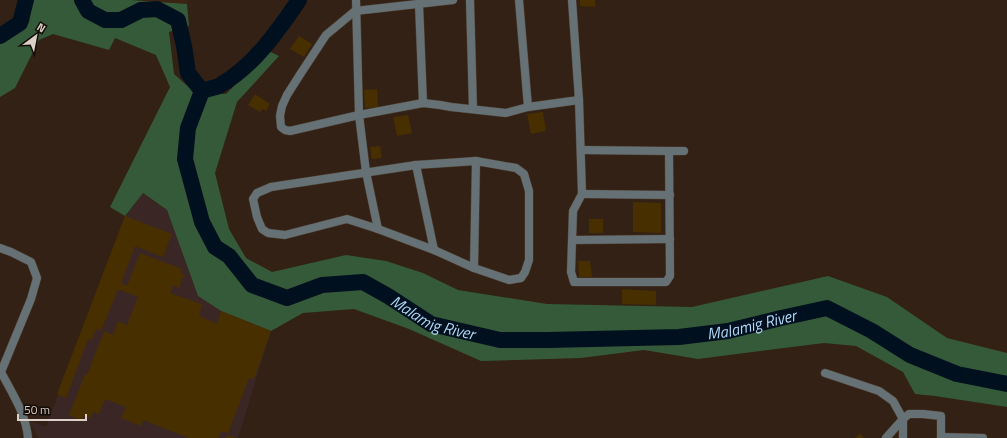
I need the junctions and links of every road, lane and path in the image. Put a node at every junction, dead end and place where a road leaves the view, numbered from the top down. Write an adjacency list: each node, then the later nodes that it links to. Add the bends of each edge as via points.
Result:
1 (356, 0): 7 (street)
2 (453, 0): 6 (street)
3 (470, 0): 11 (street)
4 (519, 0): 10 (street)
5 (572, 0): 8 (street)
6 (419, 4): 7 (street); 9 (street)
7 (356, 11): 12 (street); 12 (street, via 326,35 287,95 280,116 281,127 290,131)
8 (579, 100): 10 (street); 13 (street)
9 (423, 103): 11 (street); 12 (street)
10 (528, 107): 11 (street, via 506,113)
11 (473, 109)
12 (359, 115): 18 (street)
13 (581, 150): 14 (street); 19 (street)
14 (670, 150): 15 (street); 20 (street)
15 (684, 151)
16 (476, 161): 17 (street); 26 (street); 26 (street, via 516,168 524,174 529,192 529,260 521,278 509,280)
17 (416, 165): 18 (street); 25 (street)
18 (366, 172): 21 (street); 21 (street, via 271,187 257,193 253,200 262,229 268,233 285,235 347,219)
19 (582, 194): 20 (street); 23 (street, via 573,211)
20 (670, 196): 22 (street)
21 (378, 229): 25 (street)
22 (670, 239): 23 (street); 23 (street, via 670,276 666,282 574,282 571,272)
23 (573, 240)
24 (0, 248): 30 (street, via 31,262 37,278 31,299 0,372 23,416)
25 (434, 250): 26 (street)
26 (474, 268)
27 (825, 373): 28 (street, via 879,391 893,401)
28 (903, 419): 29 (street, via 909,414 941,416); 31 (street); 32 (street)
29 (941, 437): 33 (street)
30 (28, 438)
31 (886, 438)
32 (903, 438)
33 (982, 438)

